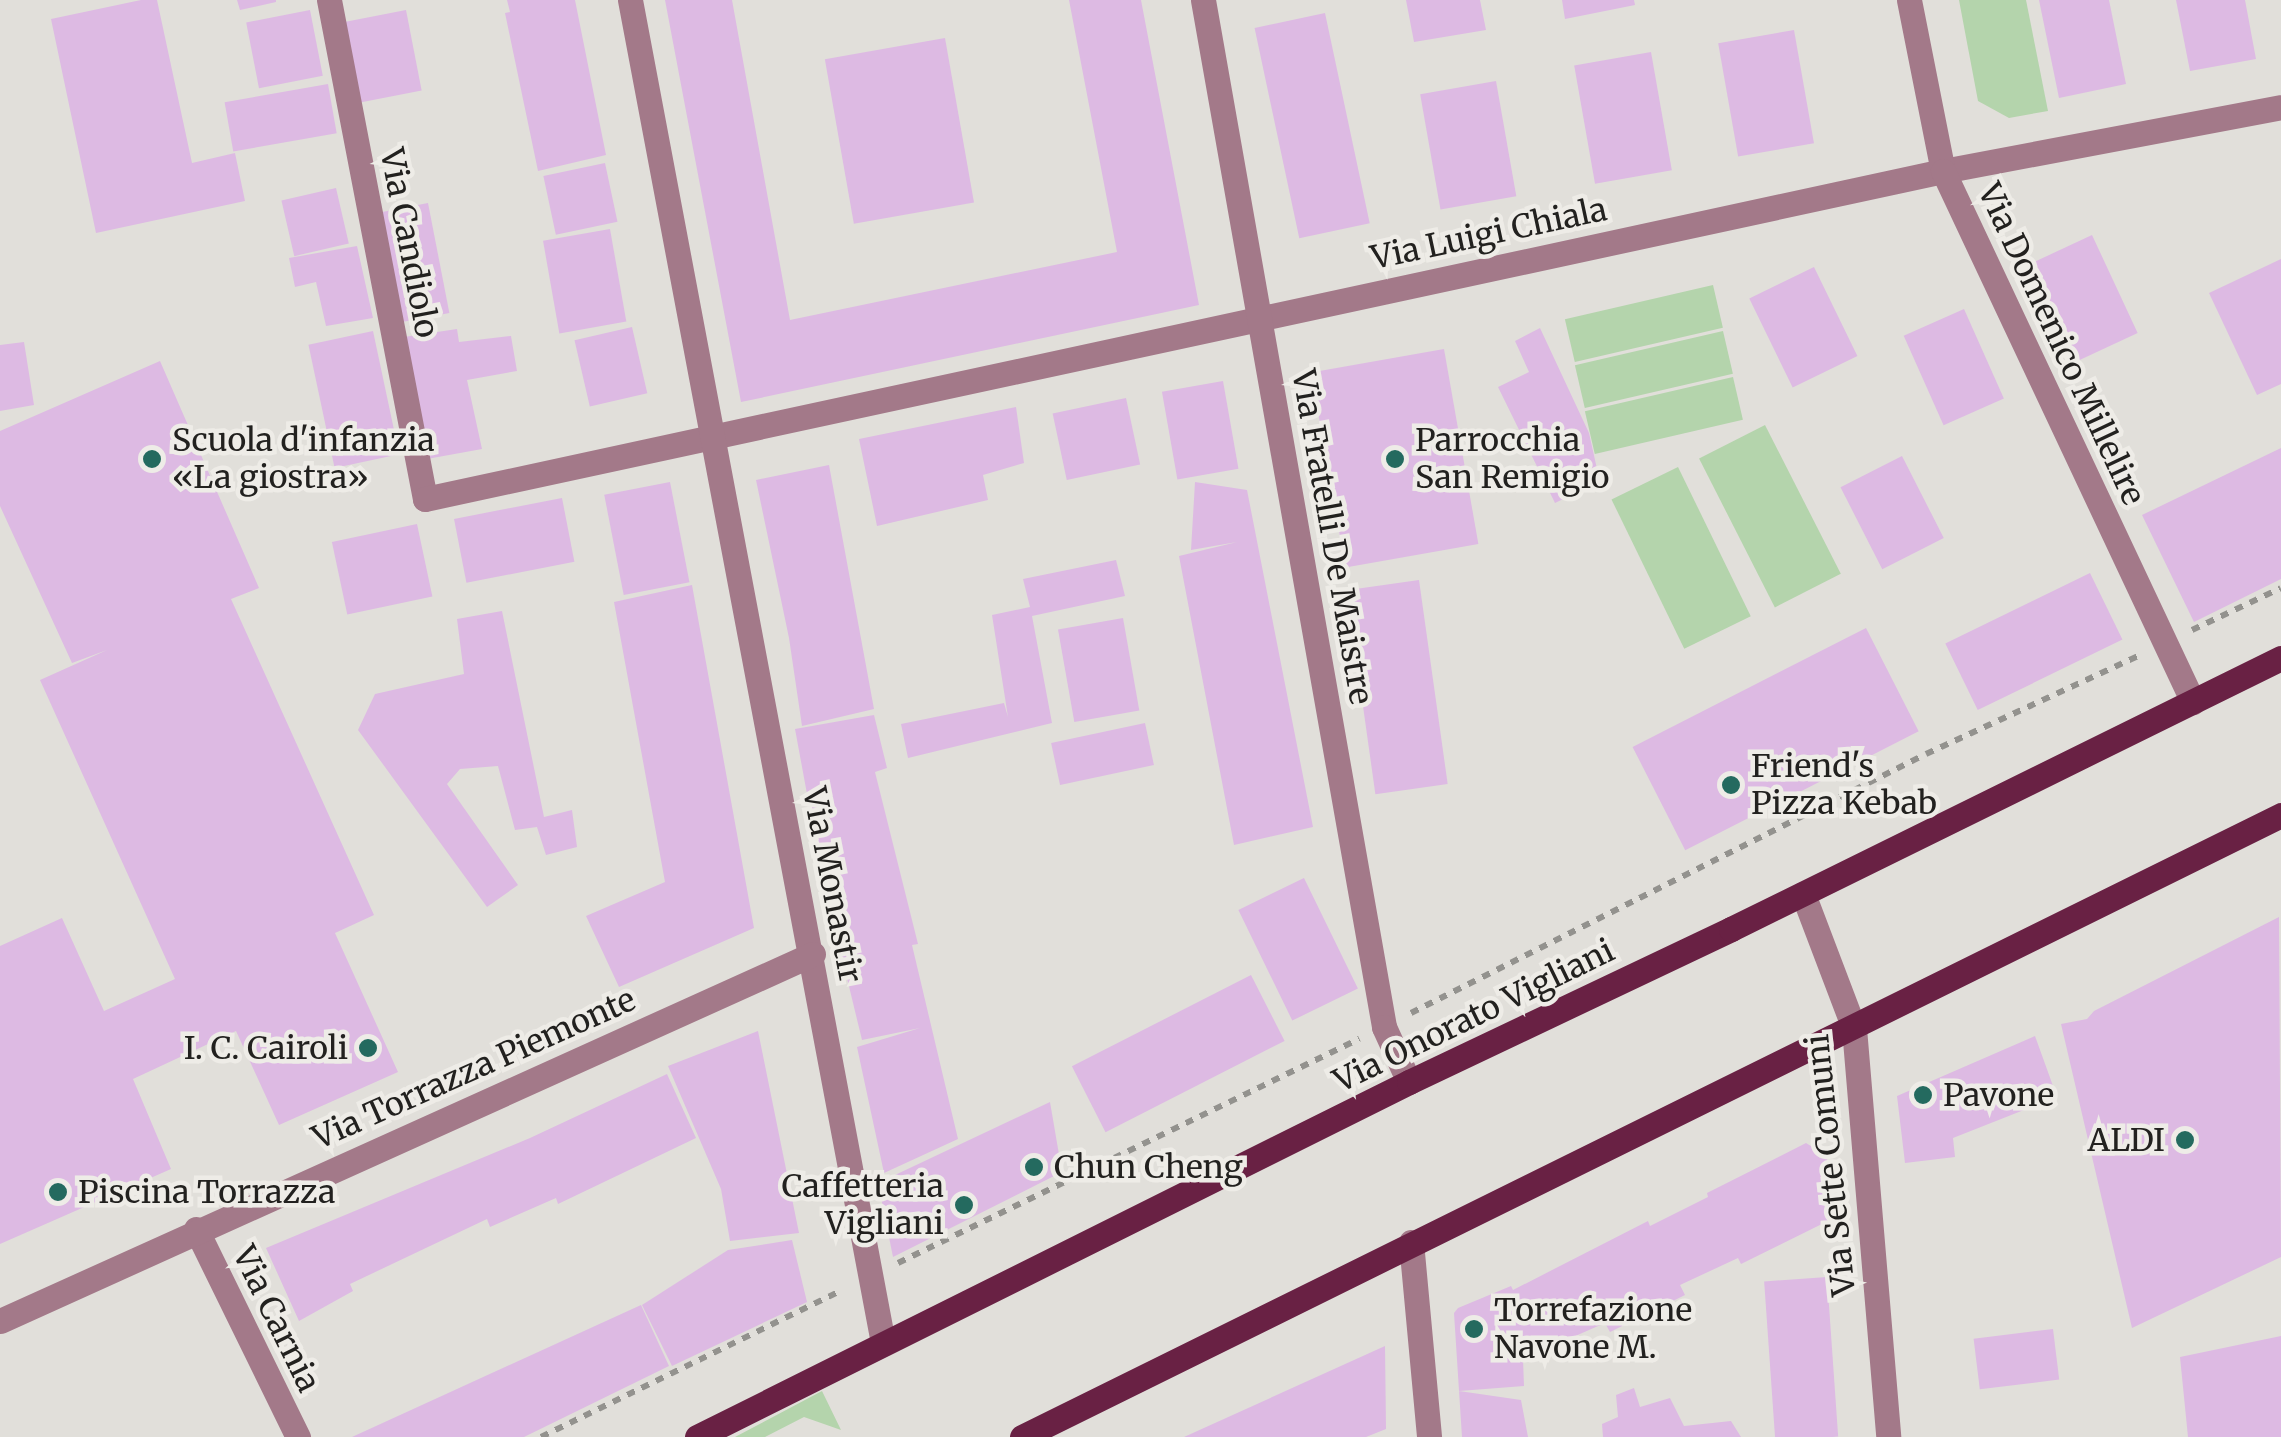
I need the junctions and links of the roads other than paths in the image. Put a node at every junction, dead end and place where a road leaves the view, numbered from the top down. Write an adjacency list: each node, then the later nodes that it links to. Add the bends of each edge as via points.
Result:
1 (329, 0): 8 (street, Via Candiolo, via 424,499)
2 (630, 0): 8 (street, Via Monastir)
3 (1203, 0): 7 (street, Via Fratelli De Maistre)
4 (1909, 0): 6 (street, Via Domenico Millelire)
5 (2281, 106): 6 (street, Via Luigi Chiala)
6 (1943, 170): 7 (street, Via Luigi Chiala); 10 (street, Via Domenico Millelire)
7 (1260, 315): 8 (street, Via Luigi Chiala); 15 (street, Via Fratelli De Maistre, via 1384,1027)
8 (714, 439): 13 (street, Via Monastir)
9 (2281, 658): 10 (main road, Via Onorato Vigliani)
10 (2193, 702): 12 (main road, Via Onorato Vigliani)
11 (2281, 815): 14 (main road)
12 (1803, 894): 14 (street, Via Sette Comuni); 15 (main road, Via Onorato Vigliani)
13 (812, 954): 16 (street, Via Torrazza Piemonte); 19 (street, Via Monastir)
14 (1854, 1028): 17 (main road); 24 (street, Via Sette Comuni)
15 (1409, 1082): 19 (main road, Via Onorato Vigliani)
16 (196, 1229): 18 (street, Via Torrazza Piemonte); 20 (street, Via Carnia)
17 (1411, 1242): 22 (main road); 23 (street)
18 (0, 1321)
19 (883, 1343): 21 (main road, Via Onorato Vigliani)
20 (298, 1437)
21 (698, 1437)
22 (1022, 1437)
23 (1429, 1437)
24 (1888, 1437)

